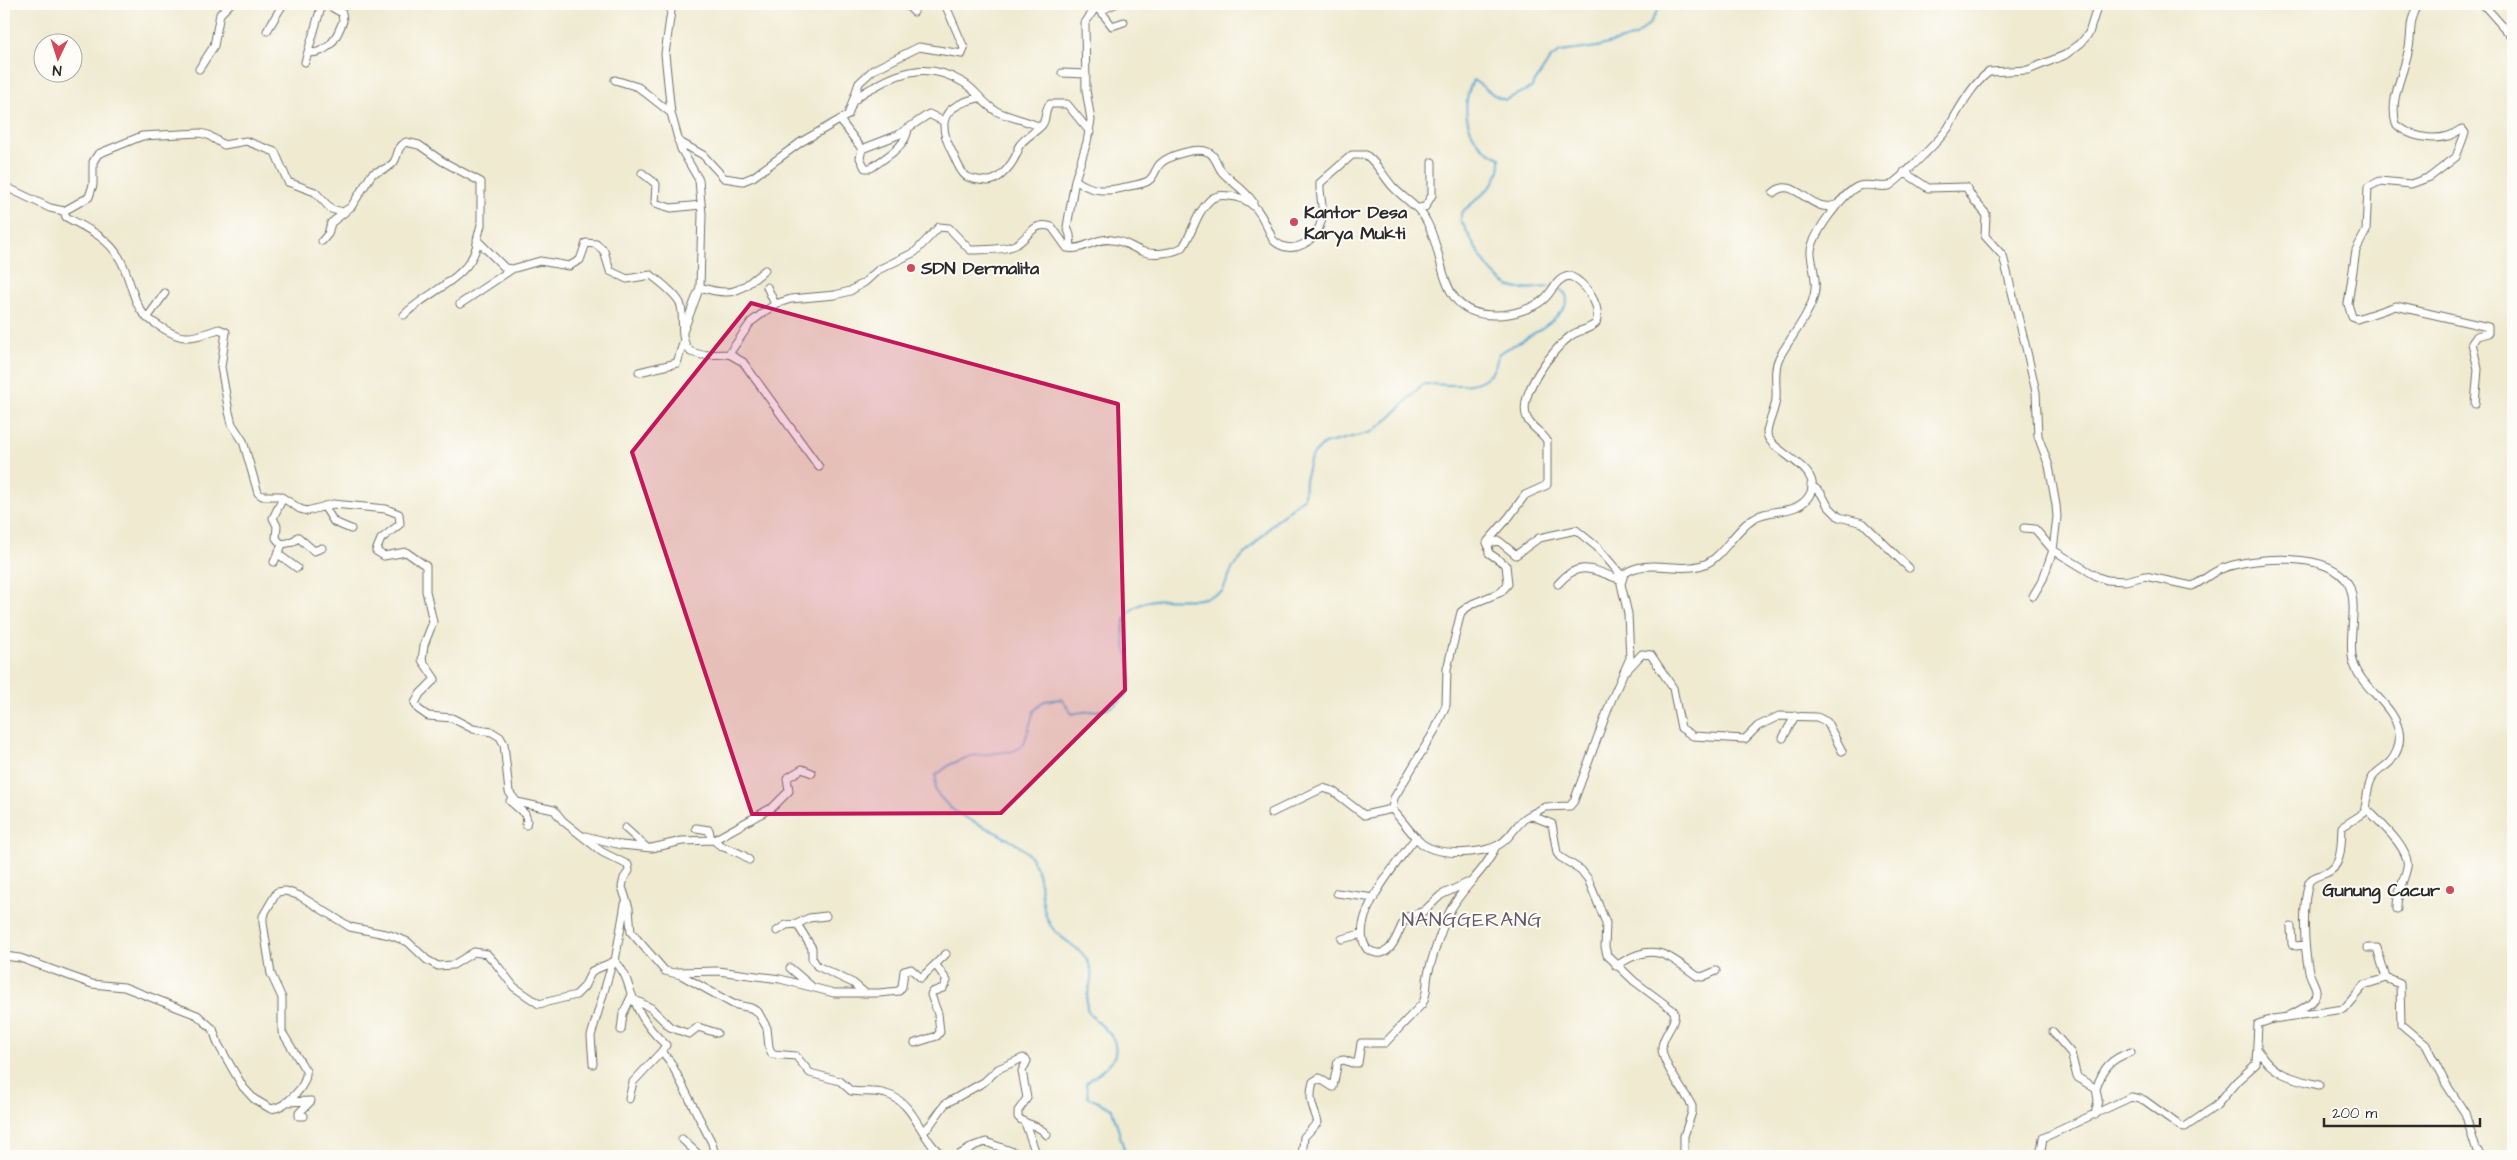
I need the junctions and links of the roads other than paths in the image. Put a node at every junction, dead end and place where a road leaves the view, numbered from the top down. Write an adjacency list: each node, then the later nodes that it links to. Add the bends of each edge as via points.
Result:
1 (230, 4): 18 (street, via 220,14 214,46)
2 (283, 4): 14 (street)
3 (324, 4): 16 (street); 16 (street, via 342,13 343,21 326,49)
4 (672, 4): 24 (street, via 665,54)
5 (906, 4): 12 (street)
6 (945, 4): 23 (street, via 964,48 963,53 919,46 866,75 858,83)
7 (1115, 4): 11 (street)
8 (2098, 4): 33 (street, via 2089,33 2065,55 2028,70 1994,70 1984,75 1941,137)
9 (2419, 4): 59 (street, via 2410,23 2409,51 2394,106 2396,124 2407,133 2428,137 2448,136 2462,129 2465,133 2456,157 2430,177 2411,184 2380,181 2368,187 2366,231 2356,250 2348,308 2352,317 2357,319 2396,306 2488,327 2488,333 2477,336 2472,343 2478,369)
10 (2483, 4): 15 (street)
11 (1098, 7): 13 (street, via 1112,26); 20 (street, via 1085,23)
12 (914, 12)
13 (1124, 22)
14 (267, 31)
15 (2513, 38)
16 (309, 53): 17 (street)
17 (305, 62)
18 (199, 69)
19 (1062, 73): 20 (street)
20 (1086, 74): 29 (street)
21 (615, 80): 24 (street, via 638,87)
22 (978, 98): 23 (street, via 966,84 926,69 915,69 862,92); 26 (street, via 957,105); 27 (street, via 996,110)
23 (854, 100): 25 (street, via 848,114)
24 (671, 112): 30 (street)
25 (840, 120): 30 (street, via 743,181 724,178 703,155); 31 (street)
26 (943, 121): 27 (street, via 944,134 966,176 989,181 1001,175 1019,146); 28 (street, via 929,114)
27 (1040, 127): 29 (street, via 1049,105 1063,103)
28 (908, 128): 31 (street); 31 (street, via 906,138 897,148 871,168 865,168 861,161)
29 (1090, 132): 35 (street)
30 (678, 141): 39 (street, via 699,180)
31 (862, 149)
32 (1432, 162): 41 (street, via 1432,195 1425,207)
33 (1904, 172): 38 (street, via 1889,186 1853,188); 69 (street, via 1928,188 1966,186 1986,214 1985,236 2003,256 2034,386 2038,436 2049,466 2056,505)
34 (642, 173): 39 (street, via 656,184 655,203 671,208)
35 (1076, 180): 40 (street, via 1098,191 1136,185 1150,180 1165,160 1205,150 1212,154 1220,171 1242,189); 46 (street, via 1067,227)
36 (4, 186): 42 (street, via 50,208)
37 (1773, 193): 38 (street, via 1787,188 1799,192 1818,206 1830,208)
38 (1840, 203): 61 (street, via 1812,241 1816,281 1814,295 1779,359 1774,409 1767,431 1771,442 1803,469)
39 (701, 205): 49 (street)
40 (1254, 205): 41 (street, via 1278,245 1289,248 1304,245 1318,230 1321,220 1320,183 1360,153 1370,158 1392,185); 46 (street, via 1232,196 1212,198 1194,222 1183,247 1177,251 1144,252 1126,243 1106,239 1096,240 1084,248)
41 (1418, 208): 66 (street, via 1432,232 1447,285 1462,306 1482,314 1504,315 1538,303 1565,276 1579,281 1596,304 1597,318 1592,326 1572,335 1546,363 1534,382 1525,412 1529,423 1547,441 1547,485 1525,495 1490,535)
42 (64, 211): 43 (street, via 89,197 93,185 92,162 98,154 132,138 171,133 206,134 224,145 246,141 275,152 288,182 315,192 331,209); 55 (street, via 66,217 79,222 111,246 121,260 140,309)
43 (345, 212): 44 (street, via 331,222); 45 (street, via 372,174 393,163 403,143 414,143 481,182)
44 (322, 241)
45 (477, 243): 47 (street, via 503,267); 54 (street, via 475,254 466,266)
46 (1071, 248): 53 (street, via 1062,244 1049,226 1034,227 1012,246 970,250 949,228 939,227 915,252 878,270 850,291)
47 (512, 269): 52 (street); 56 (street, via 540,261 571,266 580,260 586,243 596,244 604,251 610,271 627,279 650,275 678,299)
48 (765, 270): 49 (street, via 733,293 718,293)
49 (700, 287): 56 (street)
50 (767, 287): 53 (street)
51 (165, 294): 55 (street)
52 (460, 304)
53 (775, 304): 57 (street, via 751,322)
54 (404, 315)
55 (147, 318): 62 (street, via 183,337 219,329 226,332 221,367 230,418 243,441 258,493)
56 (684, 336): 57 (street, via 688,350 695,354); 58 (street, via 677,363)
57 (729, 354): 60 (street, via 743,362)
58 (639, 372)
59 (2475, 404)
60 (819, 467)
61 (1812, 486): 73 (street, via 1839,517 1863,523); 74 (street, via 1809,496 1798,507 1755,517 1739,529 1718,556 1704,565 1631,570)
62 (283, 498): 63 (street, via 307,511); 67 (street, via 273,518 276,536)
63 (324, 506): 64 (street, via 334,522); 82 (street, via 376,508 399,514 400,524 381,539 376,551 384,556 406,552 426,566 426,591 433,622 422,657 435,679 420,694 416,706 428,716 452,718 500,737 504,744)
64 (351, 528)
65 (2024, 528): 69 (street, via 2035,529)
66 (1488, 543): 74 (street, via 1497,540 1516,555 1539,538 1576,530 1597,547); 84 (street, via 1489,553 1506,565 1508,584 1501,592 1461,612 1447,669 1446,705 1435,730 1394,798)
67 (282, 544): 68 (street, via 293,542 298,537 314,551); 70 (street)
68 (322, 548)
69 (2053, 550): 76 (street); 83 (street, via 2107,580 2125,581 2145,576 2192,586 2222,568 2296,559 2323,564 2342,577 2349,586 2355,667 2362,680 2394,715 2399,730 2390,761 2370,782)
70 (278, 554): 71 (street); 72 (street)
71 (274, 562)
72 (297, 568)
73 (1909, 568)
74 (1622, 578): 75 (street, via 1584,568 1567,574); 77 (street, via 1630,658)
75 (1558, 584)
76 (2033, 596)
77 (1622, 676): 78 (street, via 1642,654 1650,655 1673,688 1681,728 1693,736 1745,738 1766,721 1779,716); 86 (street, via 1573,804 1545,807)
78 (1795, 716): 79 (street); 80 (street, via 1824,719)
79 (1782, 738)
80 (1842, 751)
81 (812, 773): 92 (street, via 802,768 787,778 789,791 773,807)
82 (509, 792): 87 (street, via 508,799 525,814); 90 (street, via 518,802 554,810)
83 (2366, 807): 100 (street, via 2406,853 2407,868); 107 (street, via 2362,816 2343,826 2334,869 2309,882)
84 (1392, 809): 85 (street, via 1364,815 1333,791 1323,788); 91 (street)
85 (1271, 813)
86 (1530, 815): 93 (street, via 1518,822 1507,839); 113 (street, via 1552,824 1557,853 1585,874 1606,923 1605,950)
87 (526, 825)
88 (625, 828): 94 (street)
89 (696, 828): 92 (street, via 708,829)
90 (580, 835): 94 (street); 99 (street, via 629,867 622,883)
91 (1416, 837): 93 (street, via 1431,848 1451,852 1479,852); 98 (street)
92 (712, 840): 94 (street, via 682,841); 95 (street)
93 (1496, 846): 96 (street, via 1485,866)
94 (646, 848)
95 (750, 860)
96 (1470, 882): 105 (street, via 1441,895 1424,911 1407,917 1395,943 1384,951 1367,949); 146 (street, via 1447,917 1429,969 1426,998 1422,1004 1385,1043 1360,1043 1358,1062 1338,1062 1333,1086 1319,1078 1313,1082 1311,1104 1318,1122 1304,1136)
97 (1337, 893): 98 (street)
98 (1374, 898): 105 (street, via 1365,912)
99 (626, 899): 111 (street); 116 (street, via 631,932)
100 (2397, 910)
101 (826, 916): 102 (street, via 809,918)
102 (797, 924): 104 (street, via 786,925); 119 (street, via 812,948 812,958 817,966 853,983)
103 (2291, 928): 107 (street, via 2292,944)
104 (777, 931)
105 (1361, 934): 106 (street)
106 (1342, 939)
107 (2305, 945): 121 (street, via 2316,993 2309,1004)
108 (2368, 948): 117 (street, via 2377,948)
109 (946, 954): 112 (street)
110 (4, 956): 133 (street, via 28,961 92,984 124,987 196,1015 213,1029 235,1075 254,1099 271,1109)
111 (613, 962): 120 (street, via 625,974); 129 (street, via 592,1036); 133 (street, via 592,971 584,987 572,997 539,1004 514,987 487,954 474,952 453,965 438,966 408,942 350,927 300,896 278,892 262,923 271,974 282,998 282,1032 306,1072 303,1085)
112 (936, 965): 119 (street, via 922,978 910,969 904,971 899,991); 125 (street, via 947,982 931,995 940,1032)
113 (1616, 966): 115 (street, via 1637,953 1653,951 1697,976); 147 (street, via 1674,1011 1662,1054 1692,1106 1684,1136)
114 (790, 968): 118 (street)
115 (1716, 971)
116 (667, 972): 118 (street, via 718,971 780,979); 137 (street, via 688,979 733,1004 758,1012 768,1028 768,1047 772,1054 796,1056 810,1073 840,1081 851,1091 890,1095 911,1113)
117 (2386, 978): 121 (street, via 2364,985 2344,1009); 149 (street, via 2400,984 2401,1024 2426,1045 2465,1112 2476,1149)
118 (813, 988): 119 (street, via 834,993)
119 (866, 994)
120 (633, 996): 122 (street, via 623,1014); 124 (street, via 670,1027 688,1034 698,1027); 127 (street, via 645,1023 666,1045)
121 (2287, 1017): 126 (street, via 2258,1024)
122 (621, 1030)
123 (2053, 1032): 131 (street, via 2071,1053 2077,1077)
124 (717, 1033)
125 (915, 1043)
126 (2258, 1048): 130 (street, via 2265,1062 2280,1073); 134 (street, via 2257,1061 2252,1068 2236,1081 2216,1106 2188,1126 2180,1126 2148,1102 2134,1098 2127,1098)
127 (662, 1051): 132 (street, via 632,1082); 141 (street, via 712,1143)
128 (2131, 1052): 131 (street, via 2110,1061)
129 (593, 1064)
130 (2318, 1085)
131 (2096, 1089): 134 (street)
132 (629, 1099)
133 (286, 1102): 135 (street, via 310,1101 299,1113 299,1116)
134 (2095, 1115): 148 (street, via 2043,1138)
135 (304, 1116)
136 (1025, 1123): 137 (street, via 1017,1114 1027,1098 1022,1071 1027,1061 1023,1058 945,1104); 138 (street, via 1034,1124); 145 (street)
137 (923, 1131): 142 (street, via 934,1149)
138 (1047, 1136)
139 (682, 1139): 140 (street)
140 (700, 1156)
141 (715, 1156)
142 (944, 1156)
143 (957, 1156): 144 (street, via 981,1143 990,1142)
144 (1024, 1156)
145 (1037, 1156)
146 (1302, 1156)
147 (1684, 1156)
148 (2040, 1156)
149 (2482, 1156)

